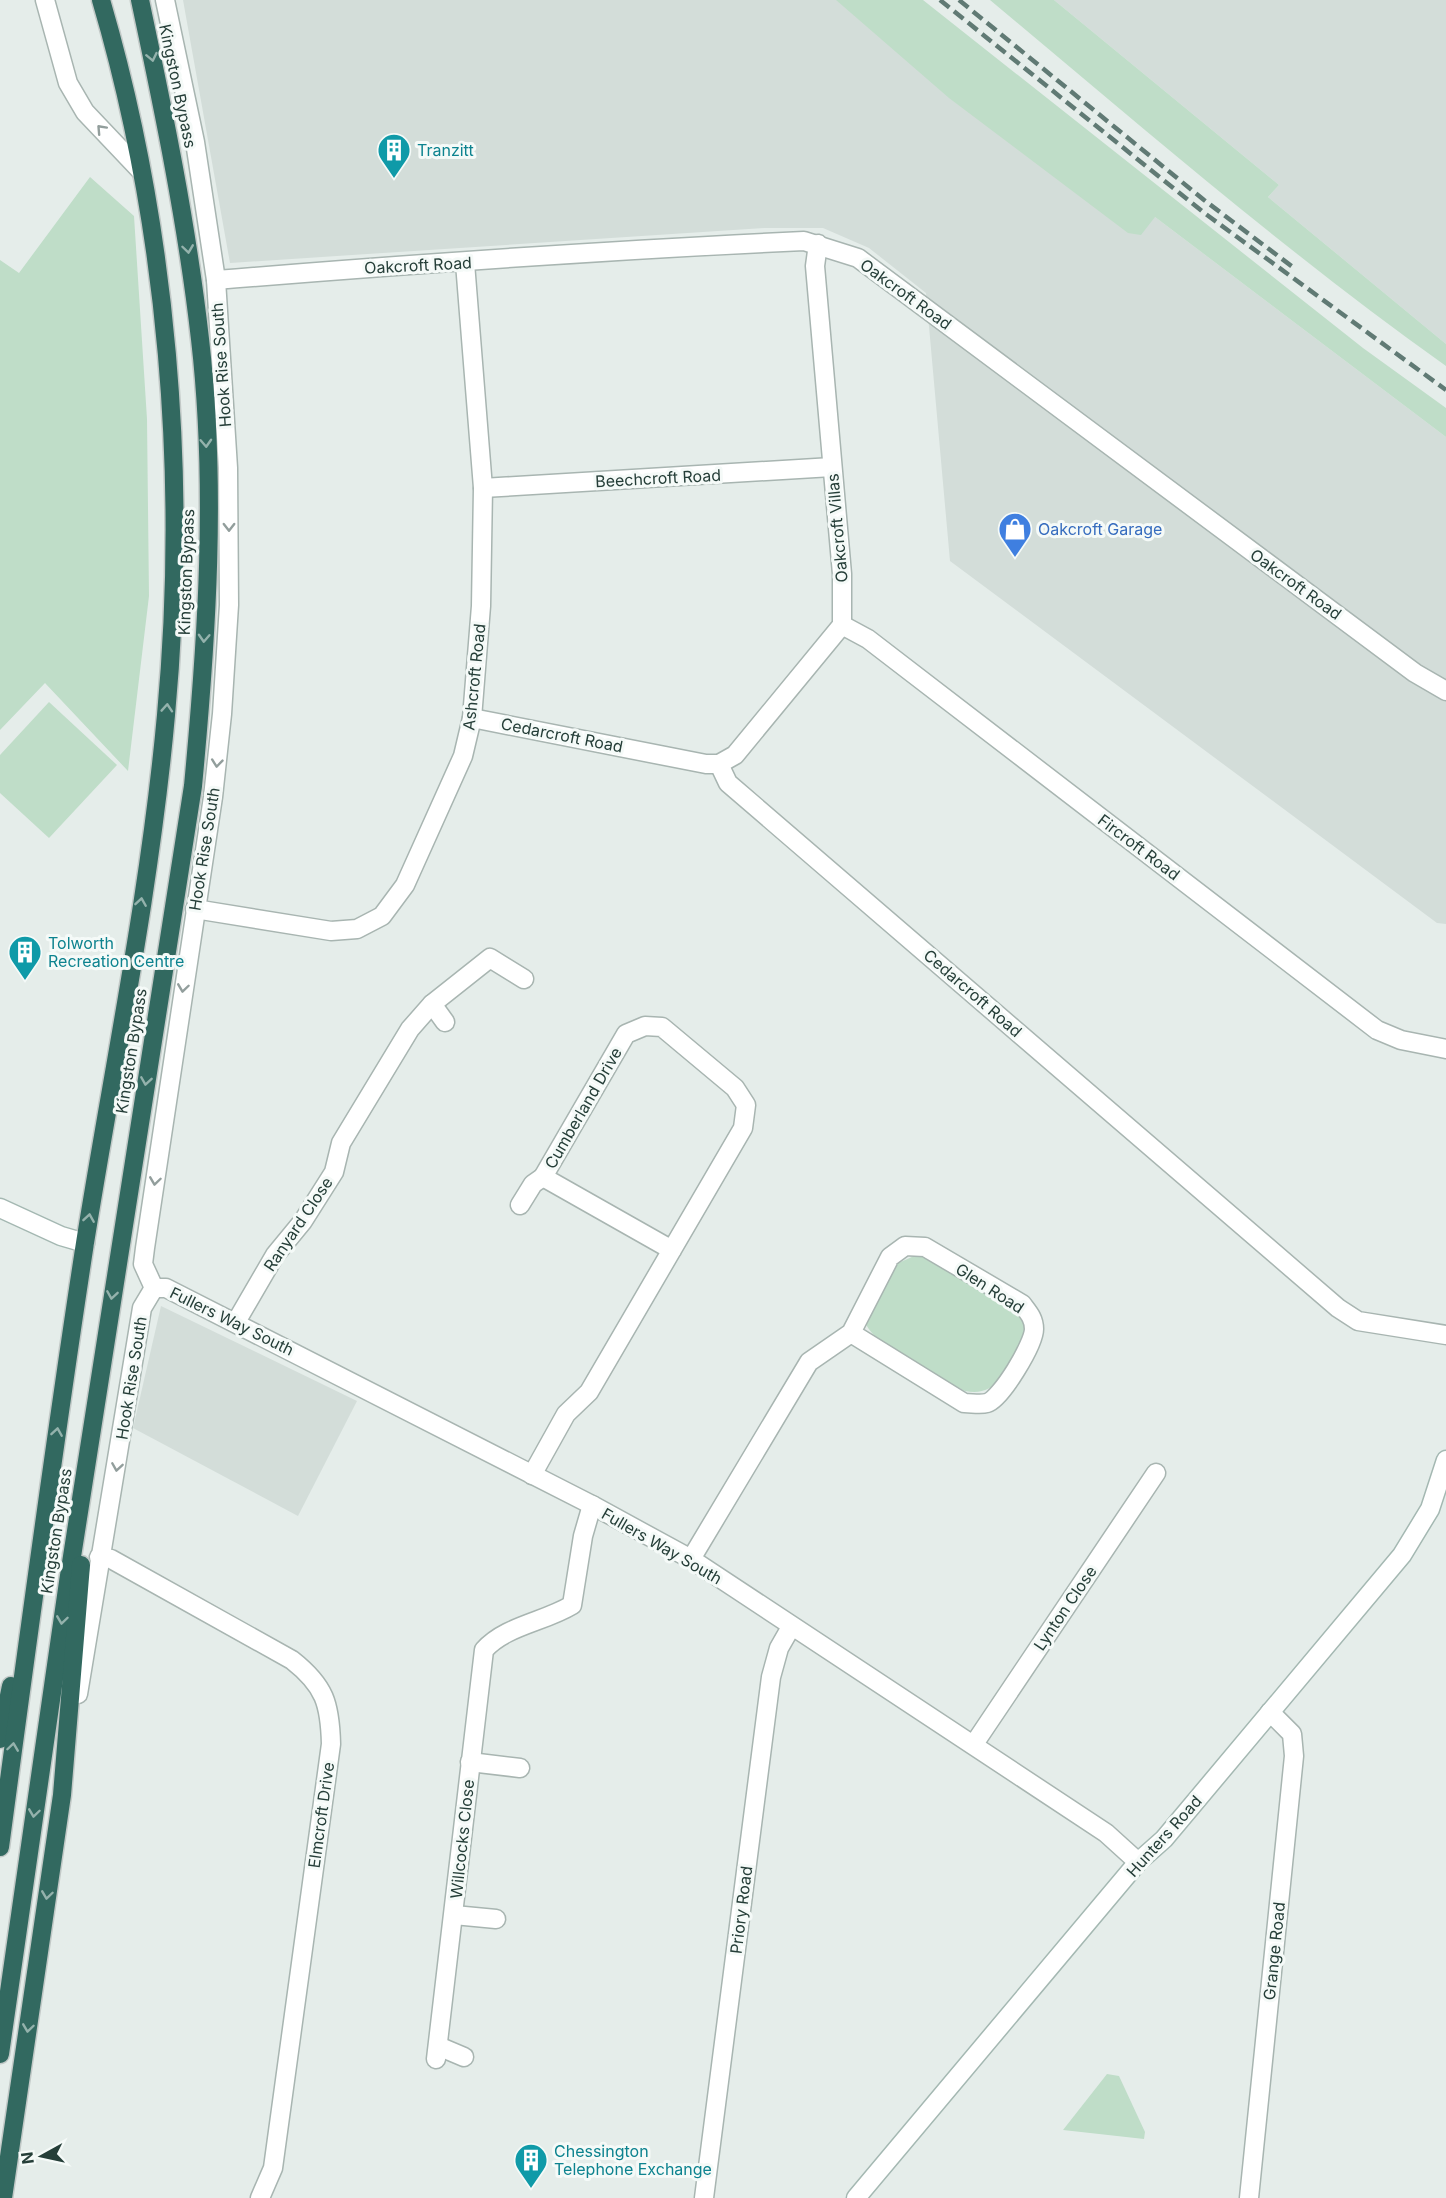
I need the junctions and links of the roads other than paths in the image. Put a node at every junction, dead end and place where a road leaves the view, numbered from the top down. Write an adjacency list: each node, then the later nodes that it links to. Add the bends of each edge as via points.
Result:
1 (45, 0): 5 (street, one-way to 1, via 85,112 68,83)
2 (101, 0): 5 (highway, Kingston Bypass)
3 (140, 0): 29 (highway, Kingston Bypass, one-way to 29, via 180,189 200,341 208,472 207,571 193,786)
4 (165, 0): 8 (street, Hook Rise South, via 195,142)
5 (141, 171): 23 (highway, Kingston Bypass, one-way to 5, via 148,857 166,718 173,620 176,524 167,340)
6 (818, 244): 7 (street, Oakcroft Road, via 804,241 586,251); 9 (street, Oakcroft Villas, via 815,266); 12 (street, Oakcroft Road, via 858,258 1415,673)
7 (465, 263): 8 (street, Oakcroft Road); 10 (street, Ashcroft Road)
8 (216, 280): 15 (street, Hook Rise South, one-way to 15, via 228,468 229,605 217,761)
9 (832, 467): 10 (street, Beechcroft Road); 11 (street, Oakcroft Villas, via 842,574)
10 (483, 488): 13 (street, Ashcroft Road, via 482,606)
11 (842, 626): 14 (street, via 735,755); 19 (street, Fircroft Road, via 868,639 1377,1030 1401,1040)
12 (1446, 691)
13 (472, 718): 14 (street, Cedarcroft Road); 15 (street, Ashcroft Road, via 463,756 437,816 405,885 382,916 357,929 331,931)
14 (719, 764): 28 (street, Cedarcroft Road, via 728,783 1338,1308 1358,1321)
15 (195, 909): 25 (street, Hook Rise South, one-way to 25, via 144,1256 146,1273)
16 (524, 979): 17 (street, Ranyard Close, via 490,958)
17 (432, 1004): 18 (street); 26 (street, Ranyard Close, via 410,1029 350,1126 334,1172 303,1221 275,1255)
18 (445, 1022)
19 (1446, 1049)
20 (543, 1177): 21 (street, Cumberland Drive, via 532,1184); 24 (street, Cumberland Drive); 24 (street, Cumberland Drive, via 626,1034 645,1026 662,1027 735,1088 746,1105 743,1128)
21 (520, 1205)
22 (0, 1208): 23 (street)
23 (85, 1243): 34 (highway, Kingston Bypass, one-way to 23)
24 (672, 1250): 32 (street, Cumberland Drive, via 590,1392 566,1414)
25 (154, 1288): 26 (street, Fullers Way South, via 166,1288); 35 (street, Hook Rise South, one-way to 35, via 142,1308)
26 (236, 1322): 32 (street, Fullers Way South)
27 (851, 1333): 27 (street, Glen Road, via 890,1257 905,1246 926,1247 1022,1304 1031,1315 1034,1328 1032,1339 999,1396 976,1404 964,1402); 36 (street, Glen Road, via 808,1362)
28 (1446, 1335)
29 (94, 1417): 43 (highway); 48 (highway, Kingston Bypass, one-way to 48)
30 (1446, 1460): 38 (street, Hunters Road, via 1430,1509 1402,1555)
31 (1156, 1473): 40 (street, Lynton Close)
32 (532, 1474): 33 (street, Fullers Way South)
33 (592, 1505): 36 (street, Fullers Way South); 41 (street, Willcocks Close, via 572,1605 494,1638 484,1650)
34 (45, 1511): 39 (highway); 44 (highway, Kingston Bypass, one-way to 34)
35 (99, 1557): 43 (street, Hook Rise South); 51 (street, Elmcroft Drive, via 111,1559 292,1660 307,1671 325,1695 331,1744 273,2168)
36 (691, 1559): 37 (street, Fullers Way South)
37 (791, 1626): 40 (street, Fullers Way South); 52 (street, Priory Road, via 779,1648 771,1677)
38 (1270, 1712): 45 (street, Hunters Road, via 1164,1839); 54 (street, Grange Road, via 1292,1734 1294,1756)
39 (0, 1739)
40 (974, 1744): 45 (street, Fullers Way South, via 1106,1833)
41 (470, 1762): 42 (street, Willcocks Close); 46 (street, Willcocks Close)
42 (520, 1767)
43 (62, 1795): 50 (highway, one-way to 50)
44 (0, 1847)
45 (1138, 1862): 53 (street, Hunters Road)
46 (454, 1916): 47 (street, Willcocks Close); 49 (street, Willcocks Close, via 437,2053)
47 (496, 1919)
48 (0, 2054)
49 (464, 2057)
50 (3, 2198)
51 (260, 2198)
52 (704, 2198)
53 (856, 2198)
54 (1249, 2198)

